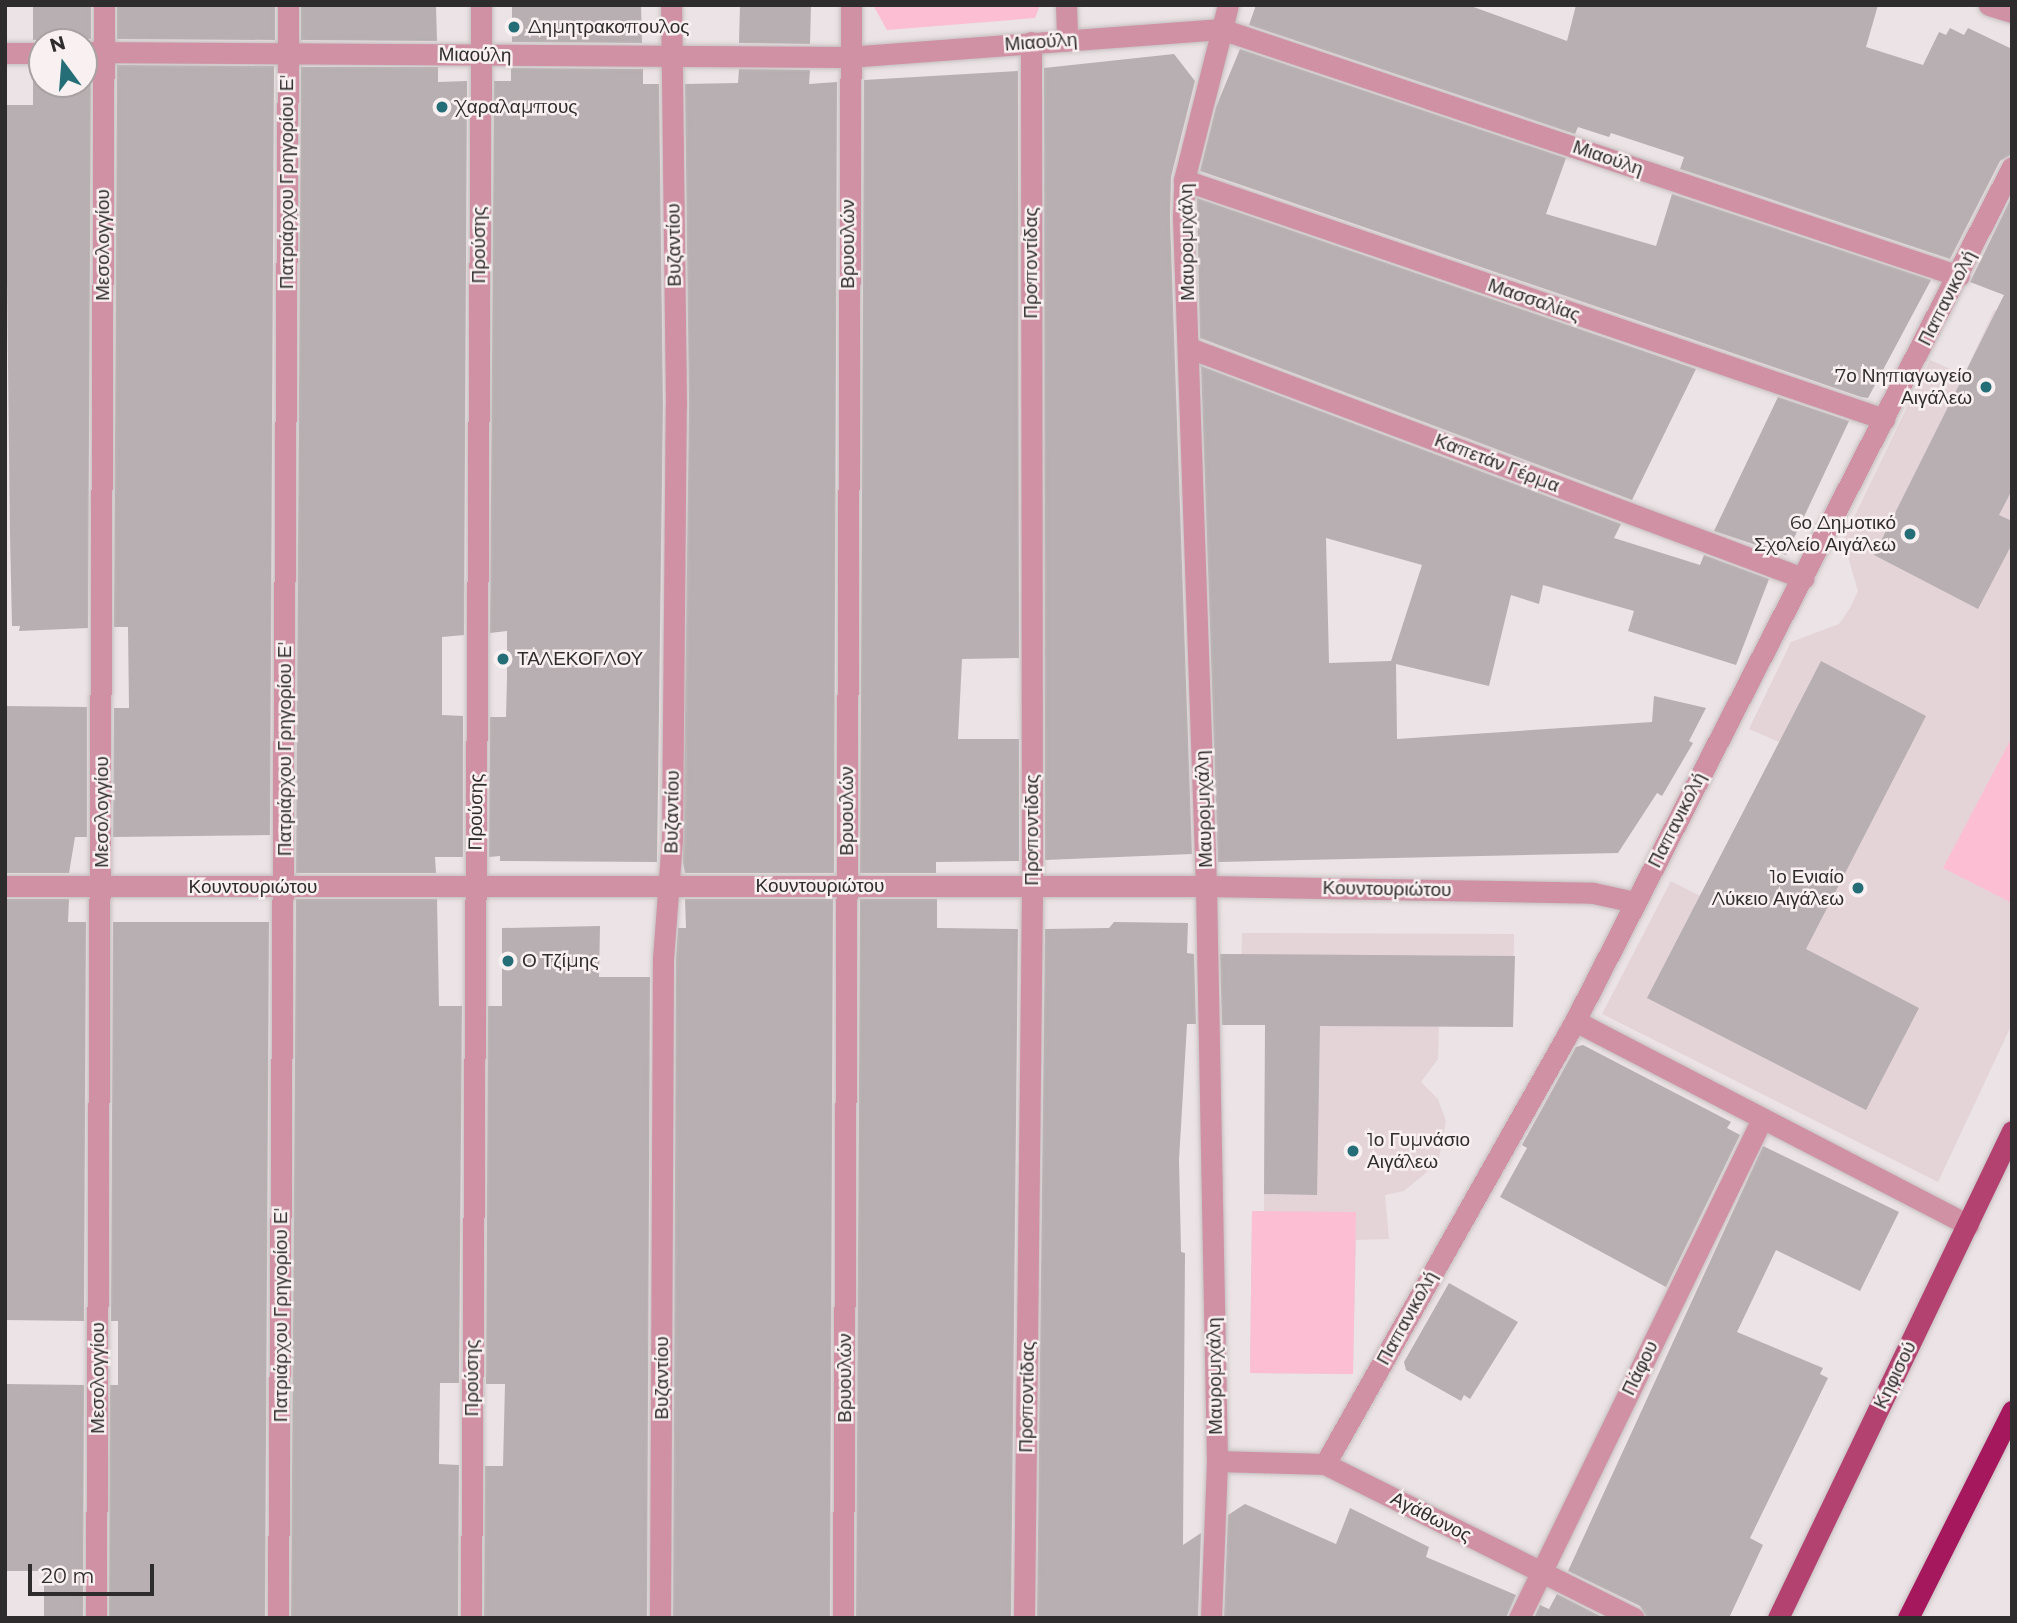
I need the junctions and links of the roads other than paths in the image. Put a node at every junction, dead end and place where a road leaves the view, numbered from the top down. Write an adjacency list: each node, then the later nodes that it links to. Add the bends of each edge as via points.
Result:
1 (104, 5): 11 (street, Μεσολογγίου)
2 (288, 5): 17 (street, Πατριάρχου Γρηγορίου Ε')
3 (481, 5): 18 (street, Προύσης)
4 (671, 5): 20 (street, Βυζαντίου)
5 (851, 5): 19 (street, Βρυουλών)
6 (1066, 5): 12 (street)
7 (1228, 5): 10 (street, Μαυρομιχάλη)
8 (1989, 5): 9 (street)
9 (2012, 12)
10 (1221, 29): 12 (street, Μιαούλη); 23 (street, Μαυρομιχάλη); 24 (street, Μιαούλη)
11 (98, 33)
12 (1067, 40): 13 (street, Μιαούλη)
13 (1031, 42): 19 (street, Μιαούλη); 34 (street, Προποντίδας)
14 (98, 52): 17 (street, Μιαούλη)
15 (5, 53): 16 (street)
16 (28, 53)
17 (287, 54): 18 (street, Μιαούλη); 33 (street, Πατριάρχου Γρηγορίου Ε')
18 (480, 54): 20 (street, Μιαούλη); 35 (street, Προύσης)
19 (848, 57): 20 (street, Μιαούλη); 31 (street, Βρυουλών)
20 (671, 60): 30 (street, Βυζαντίου, via 676,418)
21 (94, 98): 29 (street, Μεσολογγίου)
22 (2012, 167): 24 (street, Παπανικολή)
23 (1184, 180): 25 (street, Μαυρομιχάλη); 26 (street, Μασσαλίας)
24 (1959, 276): 26 (street, Παπανικολή)
25 (1192, 349): 27 (street, Καπετάν Γέρμα); 32 (street, Μαυρομιχάλη)
26 (1884, 419): 27 (street, Παπανικολή)
27 (1803, 578): 36 (street, Παπανικολή)
28 (5, 886): 29 (street, Κουντουριώτου)
29 (102, 886): 33 (street, Κουντουριώτου); 45 (street, Μεσολογγίου)
30 (669, 886): 31 (street, Κουντουριώτου); 35 (street, Κουντουριώτου); 48 (street, Βυζαντίου, via 663,959)
31 (847, 886): 34 (street, Κουντουριώτου); 49 (street, Βρυουλών)
32 (1206, 886): 34 (street, Κουντουριώτου); 36 (street, Κουντουριώτου, via 1593,893); 42 (street, Μαυρομιχάλη)
33 (284, 887): 35 (street, Κουντουριώτου); 46 (street, Πατριάρχου Γρηγορίου Ε')
34 (1032, 887): 50 (street, Προποντίδας)
35 (475, 890): 47 (street, Προύσης)
36 (1634, 902): 37 (street, Παπανικολή)
37 (1575, 1021): 38 (street); 43 (street, Παπανικολή)
38 (1762, 1119): 40 (street); 44 (street, Πάφου)
39 (2012, 1131): 40 (main road, Κηφισού)
40 (1968, 1225): 54 (main road, Κηφισού)
41 (2012, 1411): 55 (highway)
42 (1217, 1461): 43 (street, Αγάθωνος); 51 (street, Μαυρομιχάλη)
43 (1325, 1464): 44 (street, Αγάθωνος)
44 (1540, 1573): 52 (street, Πάφου); 53 (street, Αγάθωνος)
45 (96, 1618)
46 (278, 1618)
47 (471, 1618)
48 (660, 1618)
49 (843, 1618)
50 (1024, 1618)
51 (1212, 1618)
52 (1519, 1618)
53 (1634, 1618)
54 (1778, 1618)
55 (1908, 1618)

